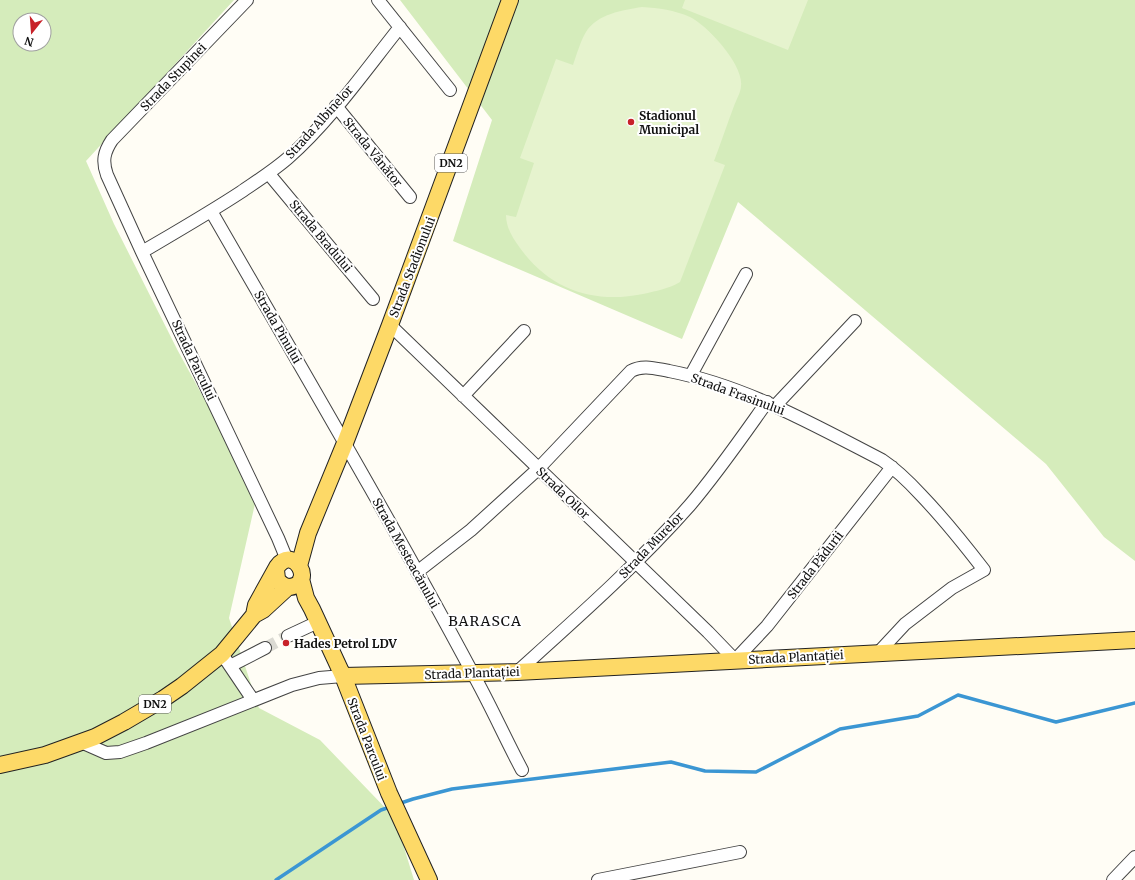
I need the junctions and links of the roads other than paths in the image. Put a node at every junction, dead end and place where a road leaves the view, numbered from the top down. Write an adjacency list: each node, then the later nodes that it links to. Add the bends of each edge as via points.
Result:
1 (247, 0): 7 (street, Strada Stupinei, via 112,140)
2 (378, 0): 4 (street)
3 (510, 0): 15 (main road, Strada Stadionului / DN2)
4 (400, 27): 5 (street); 6 (street, Strada Albinelor)
5 (450, 90)
6 (336, 106): 8 (street, Strada Albinelor, via 303,143); 9 (street, Strada Vânător)
7 (104, 158): 11 (street, Strada Parcului, via 107,175)
8 (269, 174): 10 (street, Strada Albinelor); 13 (street, Strada Bradului)
9 (410, 197)
10 (211, 211): 11 (street, Strada Albinelor); 20 (street, Strada Pinului)
11 (142, 252): 25 (street, Strada Parcului, via 278,538)
12 (746, 274): 17 (street)
13 (373, 299)
14 (855, 321): 19 (street, Strada Murelor)
15 (390, 325): 18 (street, Strada Oilor); 20 (main road, Strada Stadionului / DN2)
16 (524, 331): 18 (street)
17 (691, 375): 19 (street, Strada Frasinului); 22 (street, Strada Frasinului, via 650,368 635,369)
18 (463, 396): 22 (street, Strada Oilor)
19 (771, 404): 21 (street, Strada Frasinului); 23 (street, Strada Murelor, via 705,487)
20 (345, 444): 24 (street, Strada Mesteacănului); 25 (main road, Strada Stadionului / DN2)
21 (892, 467): 30 (street, Strada Frasinului, via 945,520 984,570 952,588 905,624); 32 (street, Strada Pădurii, via 768,626)
22 (538, 469): 23 (street, Strada Oilor); 24 (street, Strada Frasinului, via 471,530)
23 (636, 563): 32 (street, Strada Oilor); 33 (street, Strada Murelor)
24 (417, 572): 34 (street, Strada Mesteacănului)
25 (290, 573): 26 (main road, Strada Parcului); 31 (main road, DN2, via 263,610 254,615)
26 (318, 622): 27 (street); 35 (main road, Strada Parcului)
27 (288, 636)
28 (1135, 640): 30 (main road, Strada Plantației)
29 (265, 648): 31 (street)
30 (878, 653): 32 (main road, Strada Plantației)
31 (226, 660): 36 (street); 37 (main road, DN2, via 116,727)
32 (735, 660): 33 (main road, Strada Plantației)
33 (517, 672): 34 (main road, Strada Plantației)
34 (473, 674): 35 (main road, Strada Plantației); 39 (street, Strada Mesteacănului)
35 (343, 676): 36 (street, Strada Plantației, via 319,678 292,685); 42 (main road, Strada Parcului, via 388,793)
36 (253, 700): 37 (street, Strada Plantației, via 120,752 106,753)
37 (81, 742): 38 (main road, DN2, via 45,755)
38 (0, 765)
39 (522, 770)
40 (740, 852): 43 (street)
41 (1135, 857): 44 (street)
42 (428, 880)
43 (598, 880)
44 (1112, 880)

